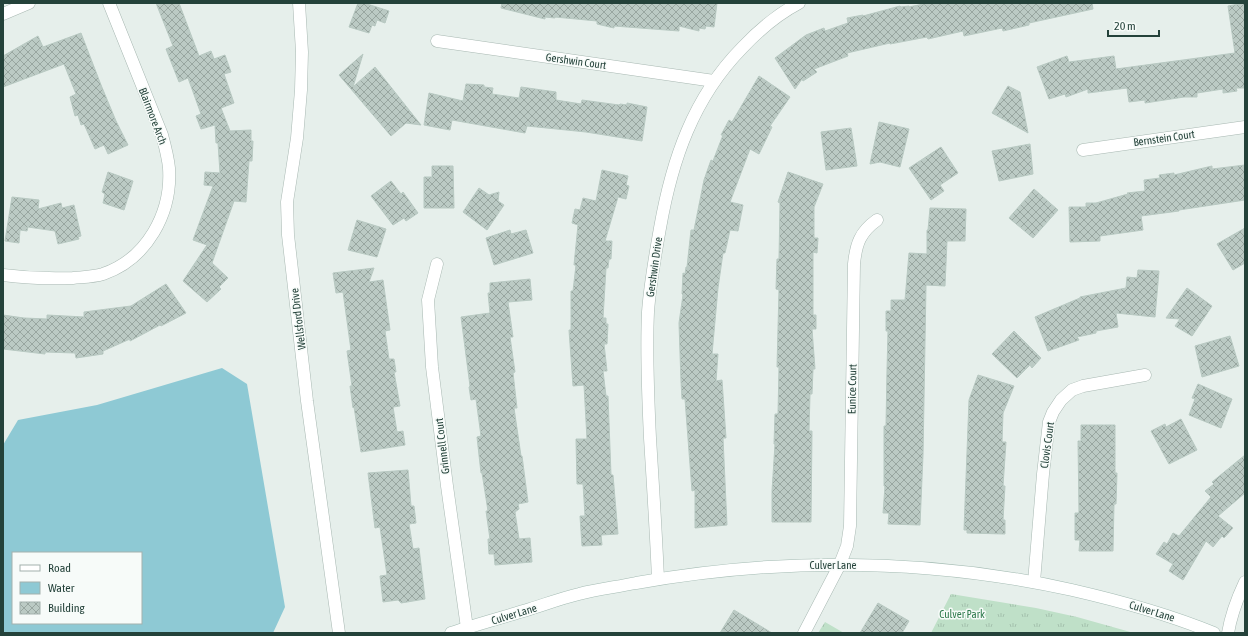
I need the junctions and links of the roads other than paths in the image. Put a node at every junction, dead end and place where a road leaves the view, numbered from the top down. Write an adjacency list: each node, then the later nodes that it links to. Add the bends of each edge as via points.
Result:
1 (29, 3): 5 (street)
2 (108, 3): 12 (street, Blairmore Arch, via 165,147 169,168 168,189 159,223 149,240 136,254 121,266 103,274 50,279)
3 (299, 3): 19 (street, Wellsford Drive, via 301,90 288,202 288,235 307,401)
4 (799, 3): 7 (street, Gershwin Drive, via 753,36)
5 (3, 14)
6 (437, 41): 7 (street, Gershwin Court)
7 (714, 81): 15 (street, Gershwin Drive, via 688,128 676,159 652,269 646,365)
8 (1245, 127): 9 (street, Bernstein Court)
9 (1083, 150)
10 (877, 220): 14 (street, Eunice Court, via 861,236 855,249 850,526 847,546)
11 (437, 264): 18 (street, Grinnell Court, via 428,300 432,367)
12 (3, 275)
13 (1144, 375): 16 (street, Clovis Court, via 1072,390 1053,412 1049,422 1044,459)
14 (840, 564): 15 (street, Culver Lane, via 772,566); 16 (street, Culver Lane, via 918,567); 21 (street, Eunice Court)
15 (658, 580): 18 (street, Culver Lane, via 579,594)
16 (1034, 582): 22 (street, Culver Lane, via 1123,602 1186,621)
17 (1245, 582): 23 (street)
18 (467, 628): 20 (street, Culver Lane)
19 (339, 633)
20 (451, 633)
21 (804, 633)
22 (1214, 633)
23 (1228, 633)

